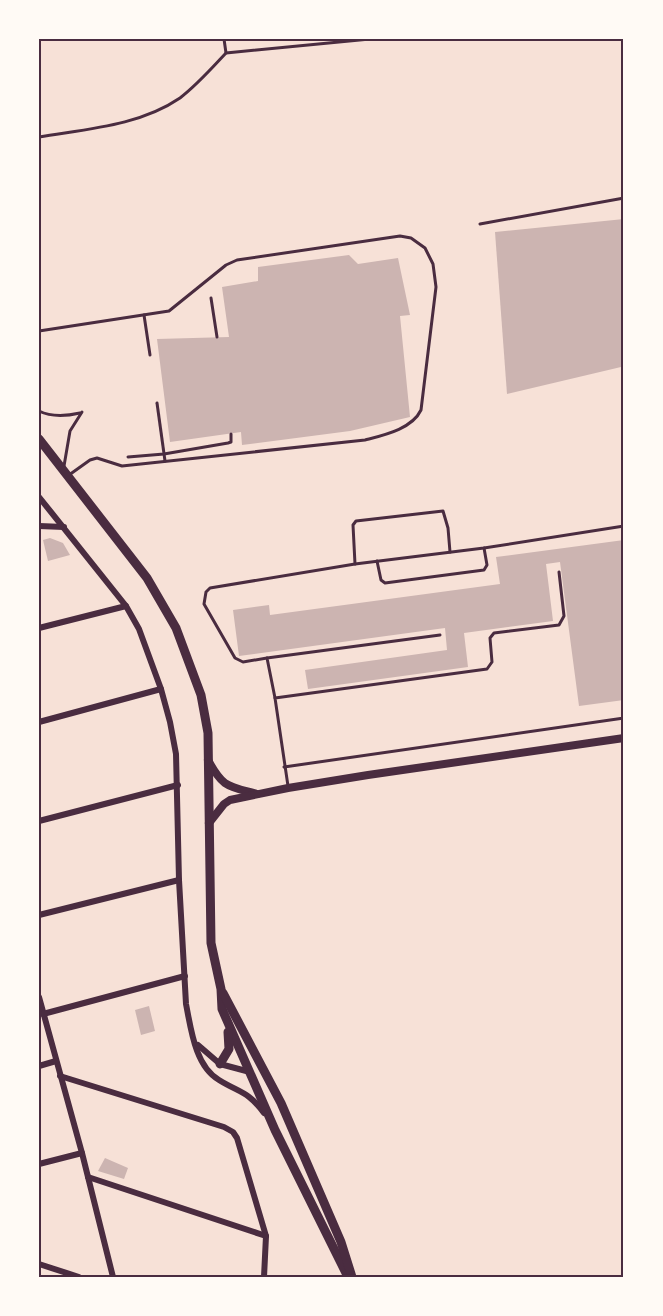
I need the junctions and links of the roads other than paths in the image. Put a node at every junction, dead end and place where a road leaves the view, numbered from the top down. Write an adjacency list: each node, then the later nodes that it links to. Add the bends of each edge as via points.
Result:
1 (224, 39): 4 (lane)
2 (370, 39): 3 (lane)
3 (364, 40): 4 (lane)
4 (226, 53): 5 (lane, via 180,98 160,110 133,121)
5 (39, 137)
6 (624, 198): 7 (lane)
7 (480, 224)
8 (211, 298): 11 (lane)
9 (144, 315): 10 (lane); 12 (lane); 19 (lane, via 169,311 237,260 400,236 425,248 433,264 436,287 421,410 412,423 365,440)
10 (39, 331)
11 (218, 337)
12 (150, 355)
13 (157, 403): 17 (lane)
14 (39, 411): 20 (lane, via 69,416 82,412 70,431)
15 (231, 434): 17 (lane, via 228,443)
16 (39, 440): 20 (main road)
17 (164, 454): 18 (lane); 19 (lane)
18 (129, 457)
19 (165, 461): 20 (lane, via 122,466 101,459 90,460)
20 (65, 474): 39 (main road, via 147,578 176,628 201,695 208,733)
21 (39, 498): 24 (street)
22 (39, 526): 24 (street)
23 (624, 526): 25 (lane)
24 (64, 527): 30 (street)
25 (484, 548): 26 (lane); 27 (lane, via 484,570 385,583)
26 (450, 552): 27 (lane); 28 (lane, via 445,512 441,510 356,521)
27 (377, 561): 28 (lane)
28 (355, 564): 33 (lane, via 210,588 206,592 204,604 235,658 243,662)
29 (559, 572): 35 (lane, via 562,621 559,625 494,633 490,638 492,662 487,669)
30 (126, 606): 31 (street); 34 (street, via 140,629)
31 (39, 628)
32 (440, 634): 33 (lane)
33 (267, 658): 35 (lane)
34 (161, 689): 37 (street); 41 (street, via 176,754)
35 (275, 698): 40 (lane)
36 (624, 718): 40 (lane)
37 (39, 722)
38 (624, 738): 42 (street)
39 (207, 757): 43 (street, via 222,782); 45 (main road)
40 (284, 767): 42 (lane)
41 (178, 786): 44 (street); 46 (street)
42 (288, 788): 43 (street)
43 (258, 794): 45 (street, via 230,800)
44 (39, 821)
45 (208, 824): 49 (main road, via 211,943)
46 (179, 880): 47 (street); 48 (street)
47 (39, 915)
48 (185, 976): 51 (street); 53 (street, via 186,1004)
49 (221, 989): 52 (main road); 59 (main road)
50 (39, 997): 51 (street)
51 (43, 1014): 54 (street)
52 (225, 1018): 55 (main road, via 229,1049); 57 (main road)
53 (195, 1042): 55 (street); 60 (street, via 209,1072 251,1097)
54 (56, 1061): 56 (street); 58 (street)
55 (220, 1064): 57 (street)
56 (39, 1066)
57 (250, 1072): 59 (main road); 60 (main road)
58 (60, 1076): 61 (street); 64 (street, via 232,1132)
59 (281, 1103): 69 (main road, via 341,1242)
60 (275, 1130): 69 (main road)
61 (82, 1153): 62 (street); 63 (street)
62 (39, 1164)
63 (88, 1177): 64 (street); 67 (street)
64 (266, 1236): 68 (street)
65 (39, 1264): 66 (street)
66 (79, 1277)
67 (113, 1277)
68 (264, 1277)
69 (350, 1277)

